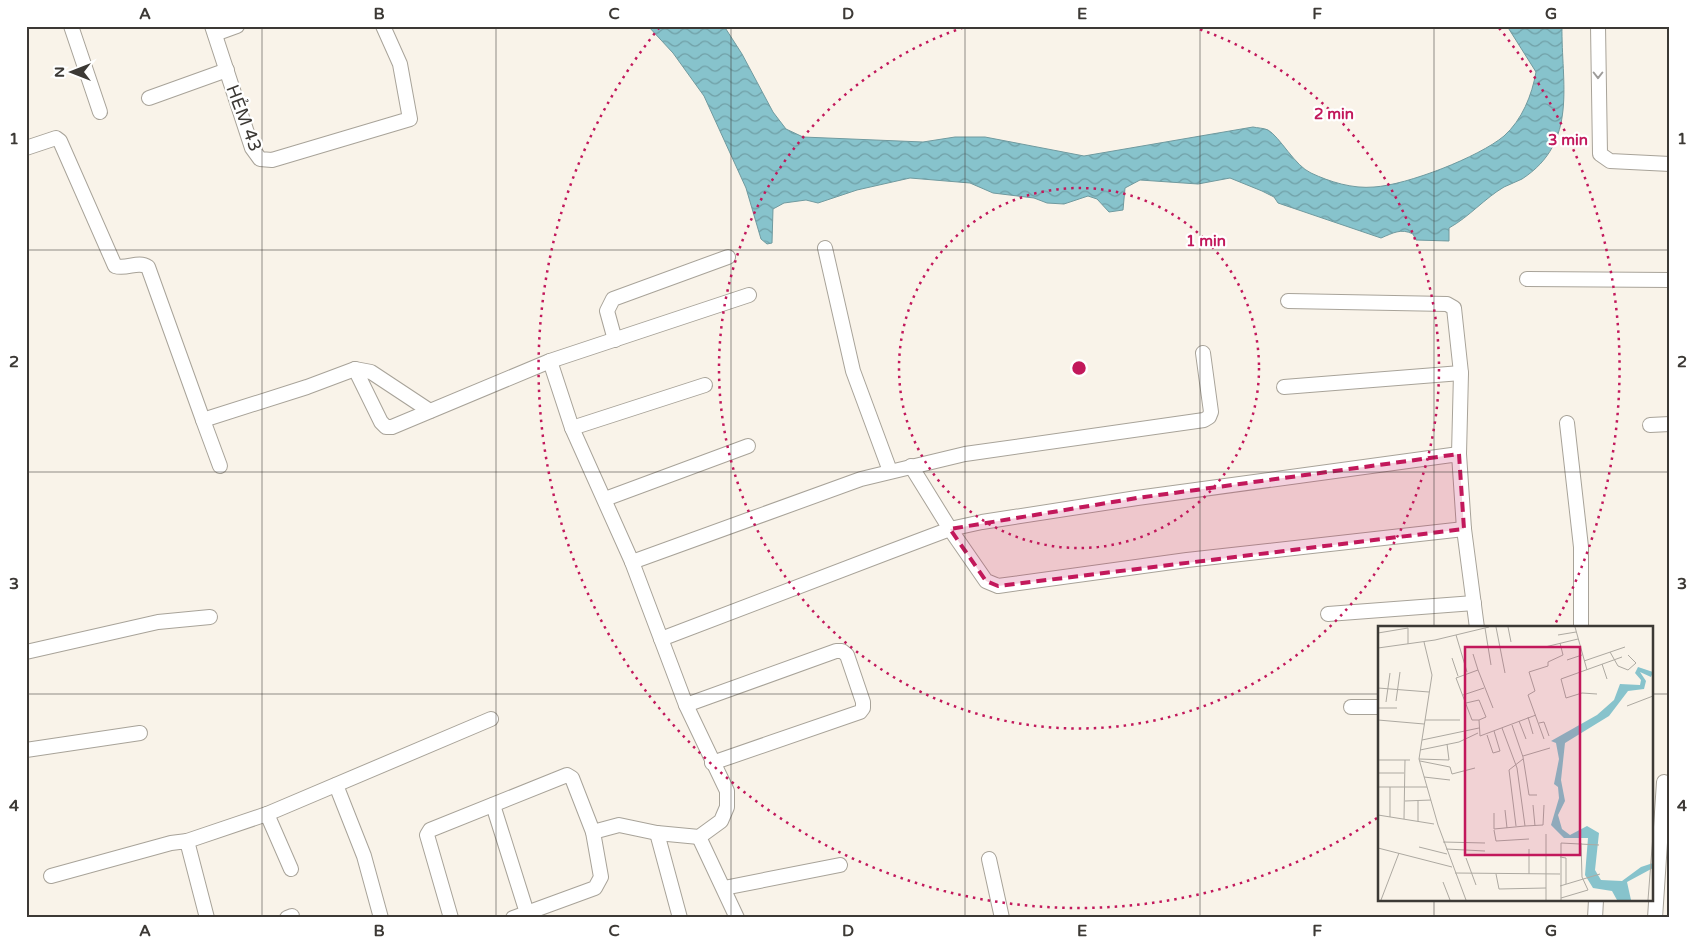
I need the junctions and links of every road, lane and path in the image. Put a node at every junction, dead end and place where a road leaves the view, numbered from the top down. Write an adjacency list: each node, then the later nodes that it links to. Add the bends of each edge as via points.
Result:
1 (71, 26): 8 (street)
2 (236, 26): 5 (street)
3 (383, 26): 6 (street, HẺM 43, via 400,64 408,120 272,160 260,159 252,148)
4 (1598, 26): 10 (street, one-way to 10, via 1600,154 1610,161)
5 (214, 30): 6 (street, HẺM 43)
6 (227, 70): 7 (street)
7 (150, 98)
8 (100, 112)
9 (26, 148): 25 (street, via 56,138 60,141 115,266 141,263 148,266)
10 (1670, 164)
11 (825, 248): 34 (street, via 853,371)
12 (728, 257): 17 (street, via 613,299 607,310)
13 (1527, 279): 14 (street)
14 (1670, 280)
15 (749, 294): 17 (street)
16 (1288, 301): 21 (street, via 1447,304 1454,308 1456,318)
17 (615, 340): 19 (street)
18 (1203, 353): 33 (street, via 1211,412 1204,420 965,454)
19 (550, 361): 24 (street); 29 (street)
20 (356, 368): 24 (street, via 371,372); 24 (street, via 386,427); 25 (street)
21 (1460, 373): 23 (street); 31 (street)
22 (705, 385): 29 (street)
23 (1284, 387)
24 (430, 411)
25 (203, 420): 32 (street)
26 (1567, 423): 43 (street, via 1581,547)
27 (1670, 424): 28 (street)
28 (1650, 425)
29 (572, 428): 35 (street)
30 (748, 446): 35 (street)
31 (1459, 454): 36 (street, via 1137,498); 37 (street)
32 (220, 466)
33 (911, 466): 34 (street); 36 (street)
34 (886, 472): 38 (street)
35 (605, 499): 38 (street)
36 (950, 529): 37 (street, via 986,581 998,586 1187,560); 44 (street)
37 (1464, 529): 39 (street)
38 (632, 562): 44 (street)
39 (1474, 603): 40 (street); 42 (street)
40 (1328, 614)
41 (210, 617): 45 (street, via 158,622)
42 (1477, 626)
43 (1581, 626)
44 (661, 639): 46 (street)
45 (26, 652)
46 (686, 705): 52 (street); 52 (street, via 836,651 847,655 863,702 860,712)
47 (1351, 707): 48 (street)
48 (1378, 707)
49 (492, 719): 54 (street)
50 (140, 733): 51 (street)
51 (26, 750)
52 (712, 764): 59 (street, via 727,790 727,806 721,821)
53 (1664, 782): 76 (street)
54 (336, 785): 56 (street); 69 (street, via 364,856)
55 (493, 804): 57 (street, via 567,775 572,778); 67 (street); 70 (street, via 430,830 427,835)
56 (267, 814): 60 (street); 63 (street)
57 (593, 832): 58 (street, via 619,825); 67 (street, via 600,883 595,888)
58 (657, 833): 59 (street); 72 (street)
59 (699, 837): 65 (street)
60 (187, 842): 64 (street, via 171,843); 68 (street)
61 (990, 859): 74 (street)
62 (840, 865): 65 (street)
63 (291, 869)
64 (51, 876)
65 (724, 888): 73 (street)
66 (1596, 902): 75 (street)
67 (527, 912): 71 (street)
68 (207, 918)
69 (381, 918)
70 (450, 918)
71 (513, 918)
72 (680, 918)
73 (738, 918)
74 (1002, 918)
75 (1595, 918)
76 (1655, 918)

